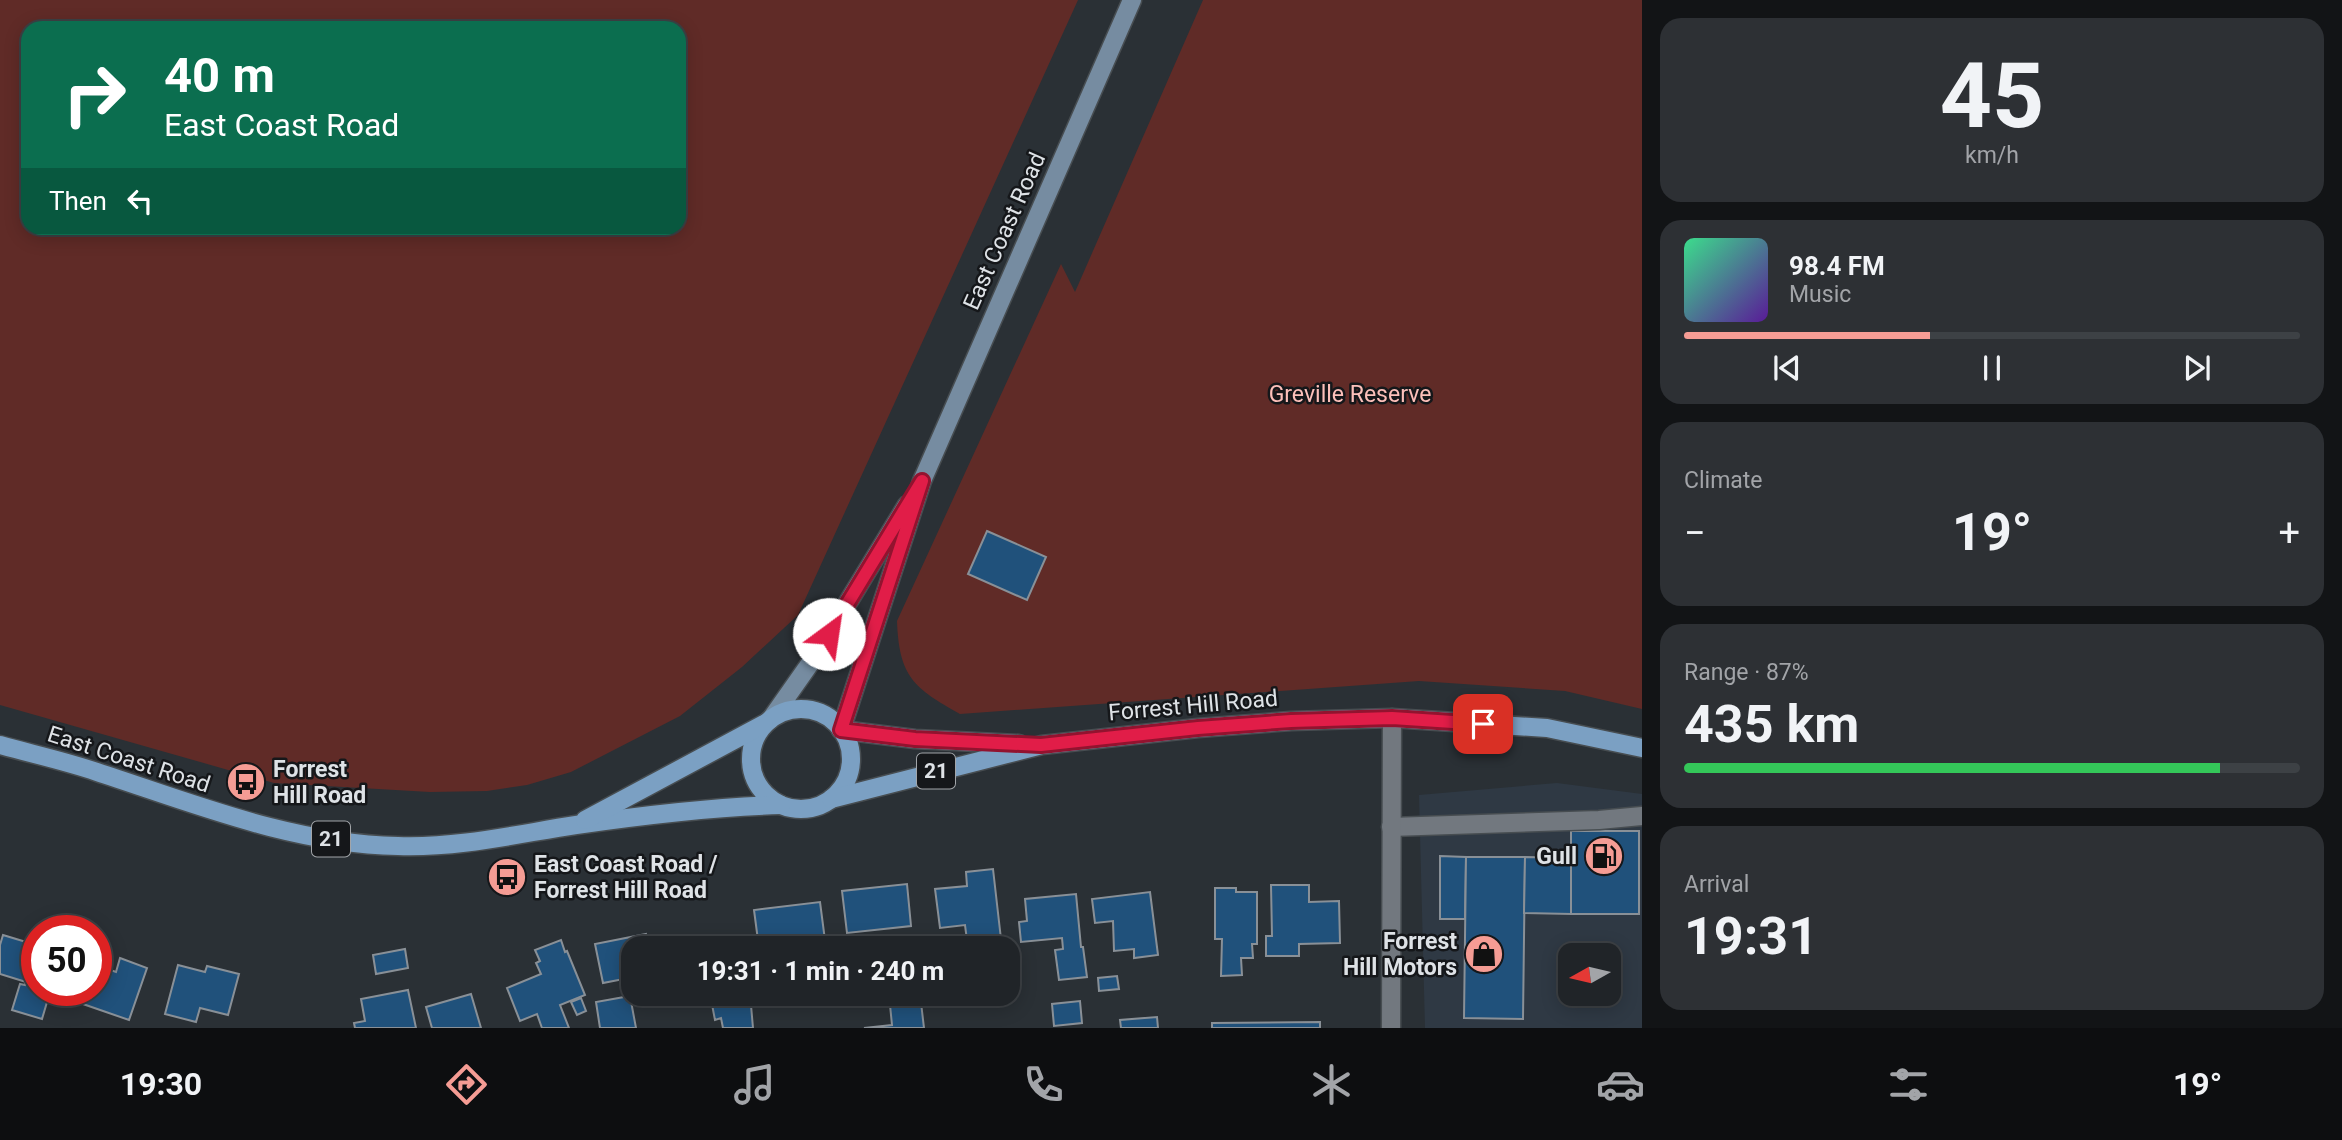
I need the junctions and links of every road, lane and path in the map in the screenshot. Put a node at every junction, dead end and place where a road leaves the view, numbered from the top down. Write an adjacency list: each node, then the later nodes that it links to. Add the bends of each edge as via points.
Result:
1 (1132, 0): 2 (main road, East Coast Road)
2 (922, 481): 4 (main road, East Coast Road, via 816,655); 5 (main road, East Coast Road)
3 (1392, 718): 7 (main road, Forrest Hill Road / 21, via 1198,728); 8 (main road, Forrest Hill Road / 21, via 1546,729); 13 (street)
4 (769, 720): 5 (main road, 21, via 792,710 815,711); 10 (main road, via 751,751 751,768 767,796); 12 (main road, East Coast Road / 21)
5 (841, 730): 7 (main road, Forrest Hill Road / 21); 9 (main road, via 849,743 849,774)
6 (0, 745): 12 (main road, East Coast Road / 21, via 94,771 224,816 349,842 452,845)
7 (1041, 745): 9 (main road, Forrest Hill Road / 21)
8 (1642, 748)
9 (831, 799): 10 (main road, 21, via 807,809)
10 (781, 805): 12 (main road, East Coast Road / 21, via 721,807)
11 (1642, 816): 13 (street)
12 (576, 825)
13 (1391, 827): 14 (street)
14 (1391, 1028)

